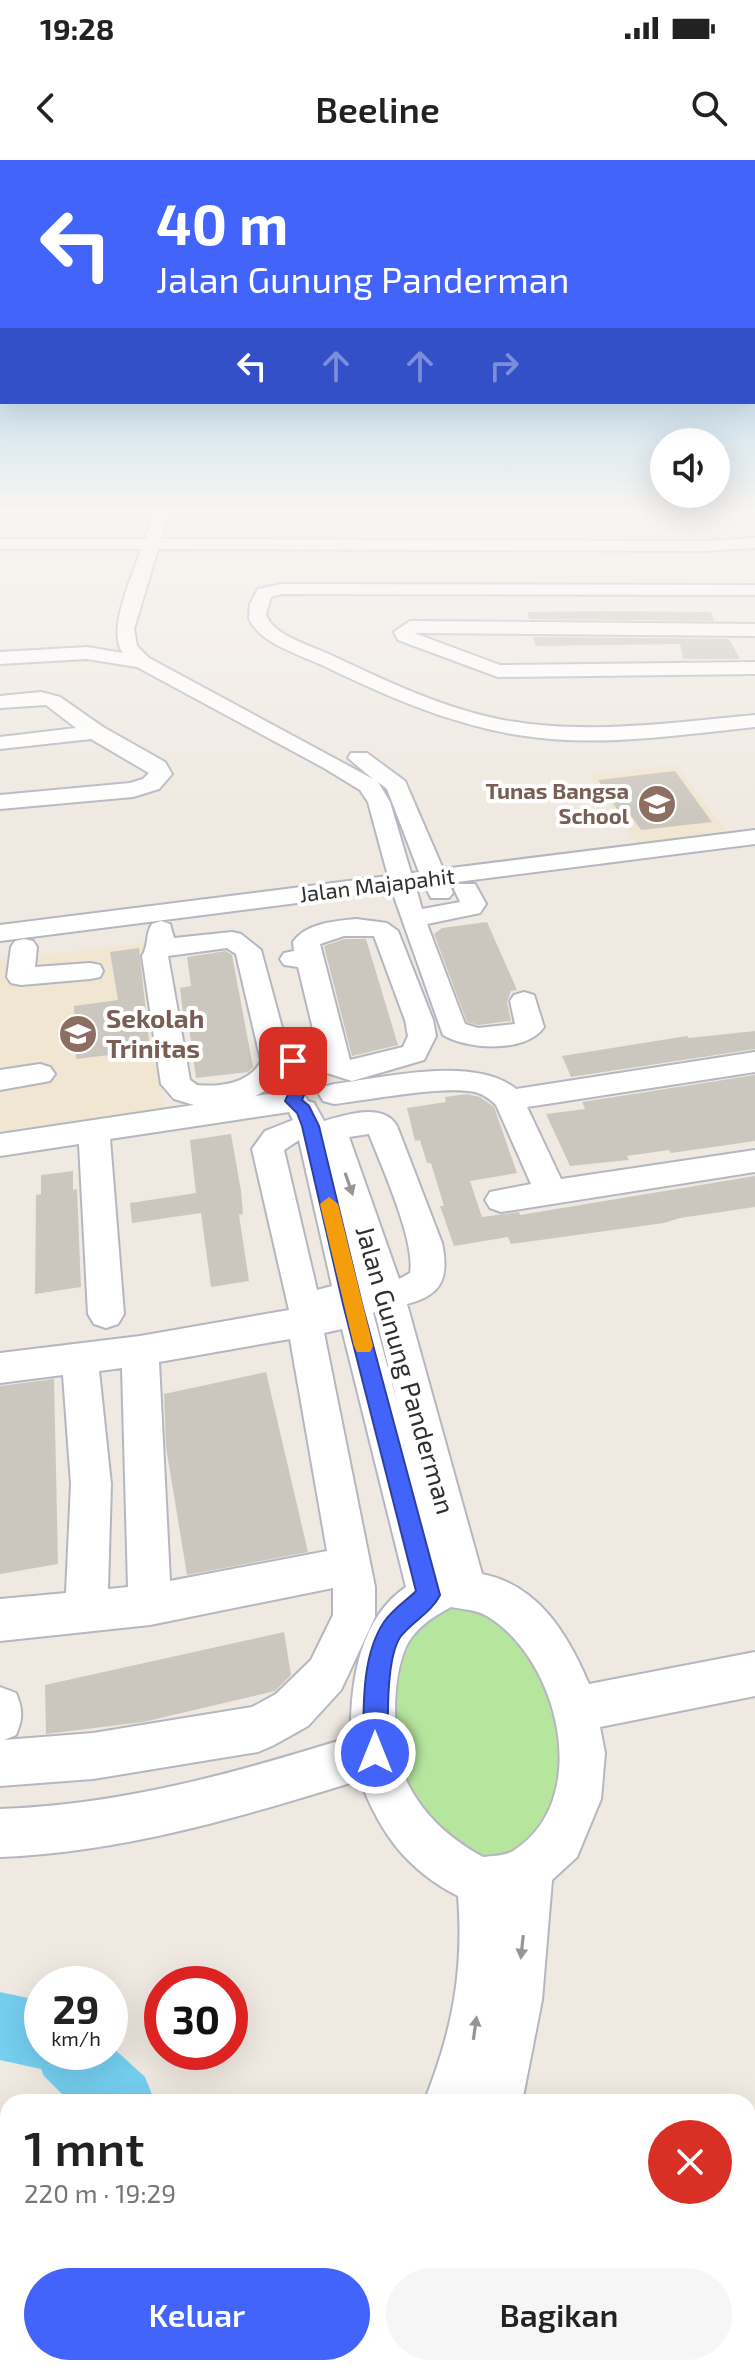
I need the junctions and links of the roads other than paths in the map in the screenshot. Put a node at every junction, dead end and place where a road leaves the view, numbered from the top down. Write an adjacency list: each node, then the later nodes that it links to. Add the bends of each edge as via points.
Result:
1 (130, 617): 8 (street)
2 (143, 617): 7 (street)
3 (256, 617): 16 (street, via 268,632 390,689 489,723 612,734)
4 (716, 617): 5 (street)
5 (741, 619): 6 (street)
6 (479, 626): 12 (street); 12 (street, via 403,632)
7 (145, 628)
8 (125, 629): 9 (street, via 110,642); 10 (street, via 128,647)
9 (66, 654): 10 (street); 11 (street)
10 (148, 654): 15 (street)
11 (0, 658)
12 (490, 668): 13 (street, via 535,684 577,688 669,681 717,668)
13 (755, 668)
14 (0, 702): 17 (street, via 53,701)
15 (249, 710): 22 (street, via 355,756 397,786); 24 (street, via 369,786 379,802)
16 (755, 721)
17 (95, 732): 18 (street); 19 (street, via 161,774 133,790)
18 (0, 743)
19 (0, 802)
20 (755, 837): 22 (street, Jalan Majapahit)
21 (755, 855): 23 (street, Jalan Majapahit)
22 (437, 885): 23 (street, Jalan Majapahit); 24 (street, Jalan Majapahit)
23 (466, 889): 24 (street, via 471,908)
24 (407, 899): 25 (street, Jalan Majapahit); 26 (street, Jalan Majapahit); 32 (street, via 453,1029 475,1038 525,1032 530,1027)
25 (272, 915): 27 (street, Jalan Majapahit); 29 (street, Jalan Gunung Panderman); 37 (street, Jalan Gunung Panderman)
26 (0, 933)
27 (161, 938): 27 (street, via 155,956 176,1084 186,1093 230,1093 263,1082 274,1072 276,1061 248,950 232,940); 28 (street, Jalan Majapahit)
28 (12, 949): 31 (street)
29 (301, 958): 29 (street, via 337,1066 352,1071 414,1053 422,1036 419,1020 385,931 374,926 310,936); 37 (street, Jalan Gunung Panderman)
30 (90, 971): 31 (street)
31 (11, 978)
32 (524, 1001)
33 (755, 1062): 36 (street)
34 (40, 1074): 35 (street)
35 (0, 1080)
36 (509, 1100): 37 (street, via 500,1089 471,1081); 41 (street)
37 (314, 1105): 38 (street); 43 (street, Jalan Gunung Panderman, one-way to 43); 43 (street, via 382,1126 429,1263 426,1279 414,1289); 44 (street, Jalan Gunung Panderman); 44 (street, via 268,1149 303,1304)
38 (94, 1132): 39 (street); 45 (street)
39 (0, 1145)
40 (755, 1161): 41 (street)
41 (550, 1191): 42 (street)
42 (501, 1200)
43 (388, 1297): 44 (street); 51 (street, Jalan Gunung Panderman)
44 (353, 1304): 46 (street); 51 (street, Jalan Gunung Panderman)
45 (106, 1314)
46 (304, 1321): 47 (street); 50 (street)
47 (140, 1351): 48 (street); 52 (street)
48 (80, 1359): 49 (street); 53 (street, via 91,1484)
49 (0, 1368)
50 (348, 1566): 52 (street); 60 (street, via 354,1617 326,1675 292,1710 258,1729 93,1756)
51 (447, 1591): 57 (street, via 491,1592 530,1622 563,1669); 59 (street, via 401,1619 386,1642 377,1687)
52 (150, 1605): 53 (street)
53 (86, 1612): 54 (street)
54 (0, 1620)
55 (755, 1674): 57 (street)
56 (0, 1709): 58 (street)
57 (577, 1709): 62 (street, via 580,1790 566,1833)
58 (0, 1719)
59 (375, 1753): 61 (street, via 190,1810); 63 (street, via 408,1827 436,1856)
60 (0, 1763)
61 (0, 1833)
62 (529, 1870): 63 (street); 65 (street, one-way to 65, via 516,2000)
63 (481, 1882): 64 (street, one-way to 63, via 472,2047 487,1944)
64 (454, 2094)
65 (497, 2094)

